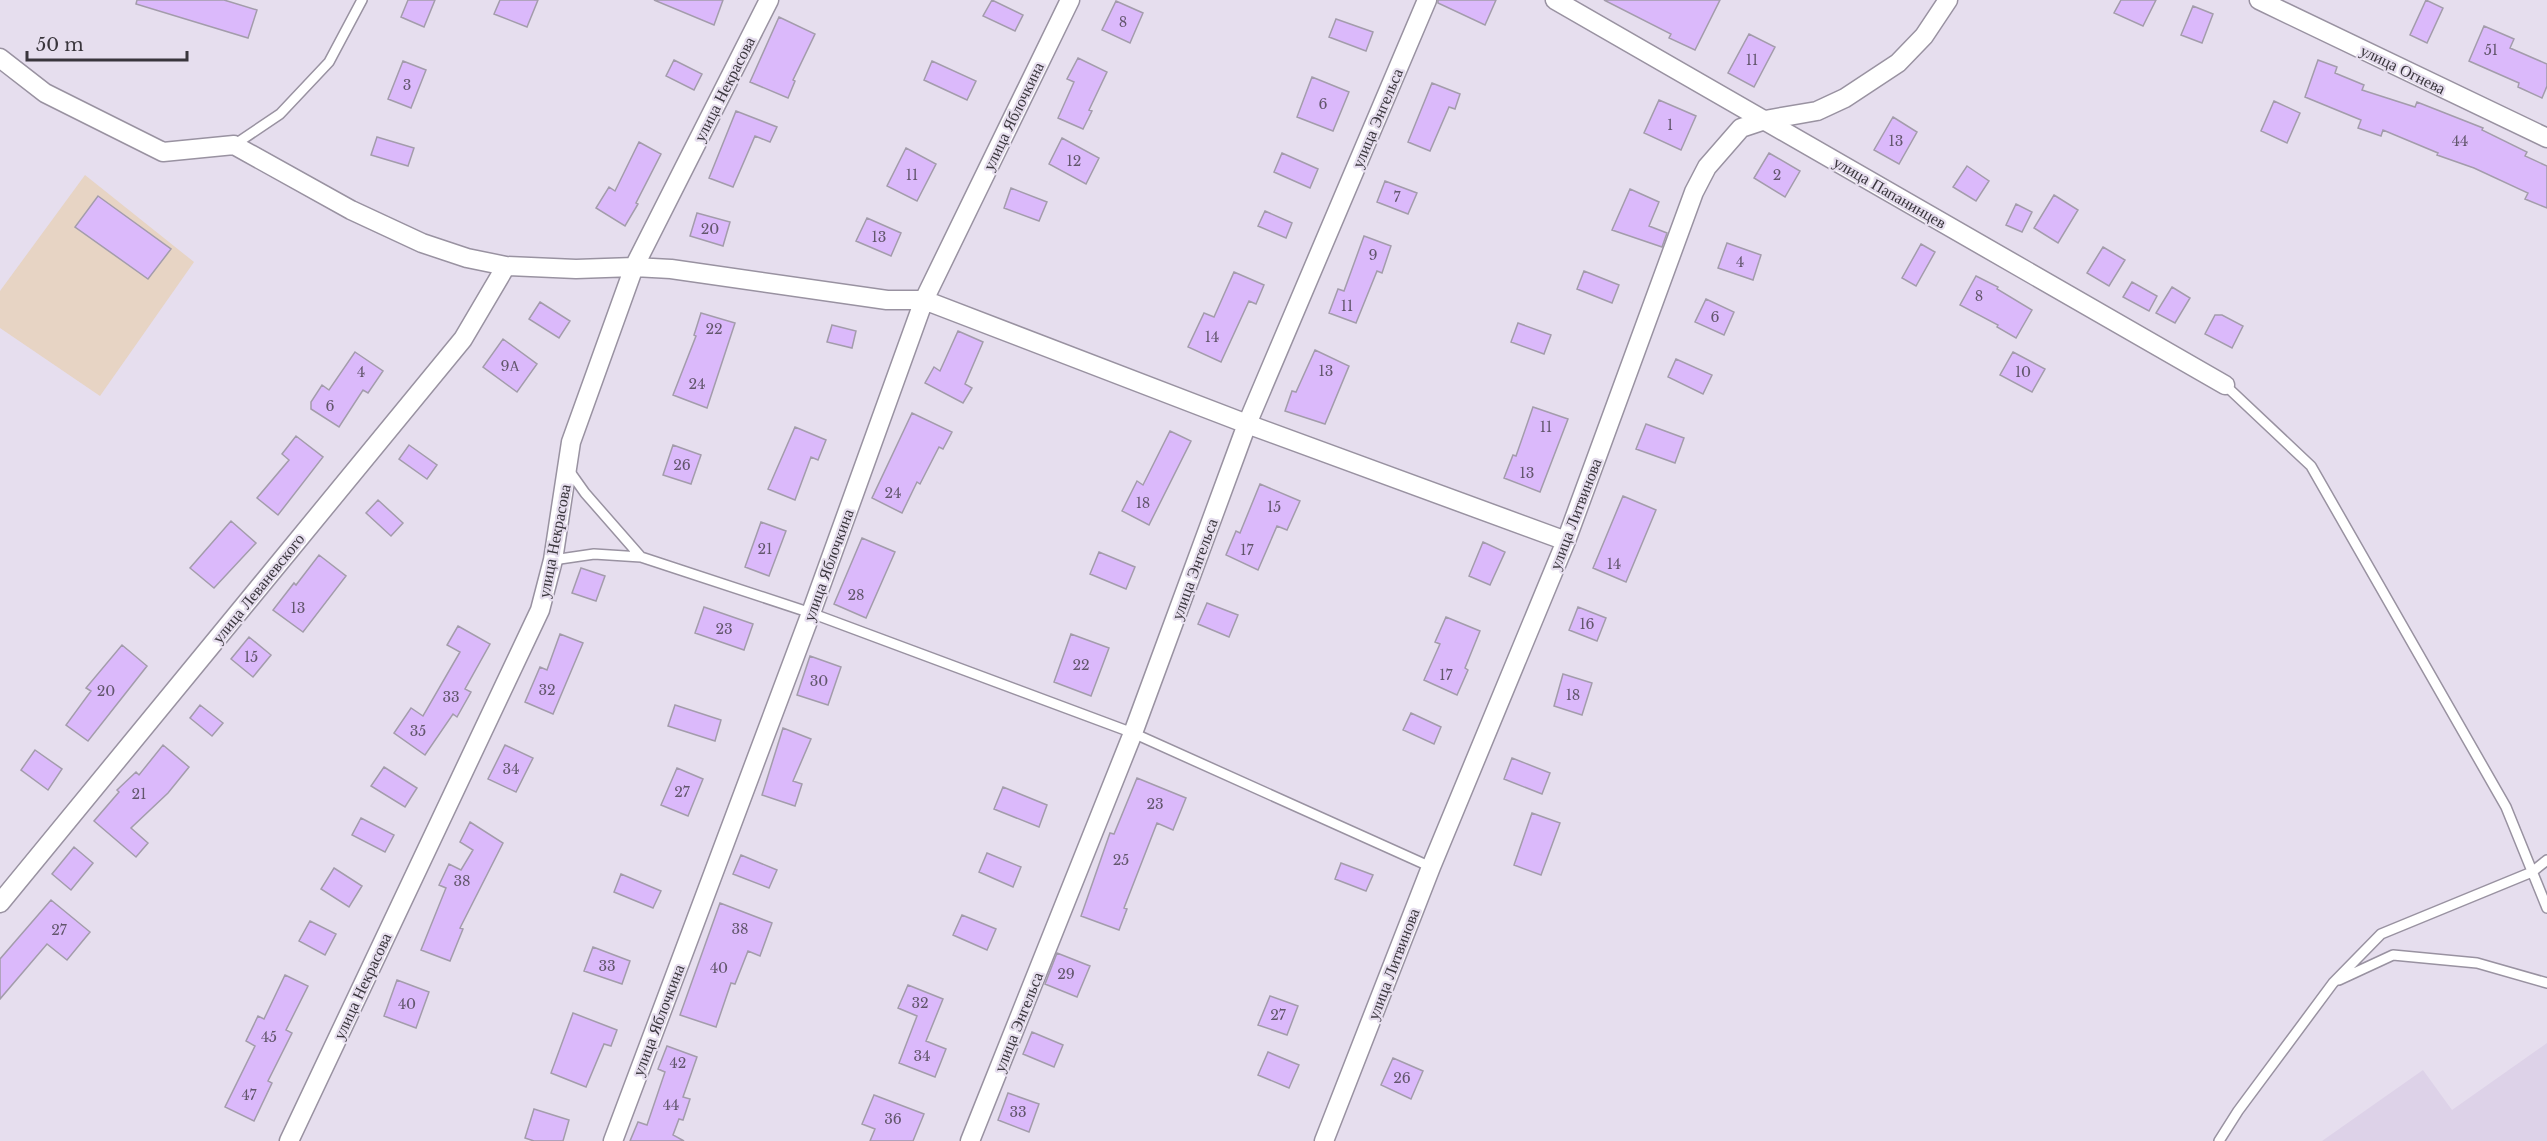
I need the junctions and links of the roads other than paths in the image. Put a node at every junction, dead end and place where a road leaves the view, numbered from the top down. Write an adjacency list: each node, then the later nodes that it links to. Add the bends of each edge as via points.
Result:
1 (362, 0): 11 (lane, via 329,62 280,114)
2 (769, 0): 13 (street, улица Некрасова)
3 (1070, 0): 14 (street, улица Яблочкина)
4 (1427, 0): 16 (street, улица Энгельса)
5 (1555, 0): 9 (street, улица Папанинцев)
6 (1948, 0): 9 (street, улица Литвинова, via 1924,36 1898,63 1845,98 1817,111)
7 (2259, 0): 10 (street, улица Огнева)
8 (0, 58): 11 (street, via 45,93 163,152)
9 (1765, 120): 15 (street, улица Папанинцев); 18 (street, улица Литвинова, via 1741,128 1731,137 1707,167 1694,192)
10 (2547, 138)
11 (234, 145): 12 (street, via 351,210 422,243)
12 (506, 266): 13 (street); 26 (street, улица Леваневского, via 463,339)
13 (634, 267): 14 (street, via 887,300); 17 (street, улица Некрасова, via 571,442)
14 (924, 300): 16 (street); 21 (street, улица Яблочкина)
15 (2225, 385): 25 (lane, via 2311,466 2506,807)
16 (1247, 424): 18 (street); 22 (street, улица Энгельса)
17 (567, 468): 19 (lane); 20 (street, улица Некрасова)
18 (1566, 541): 24 (street, улица Литвинова)
19 (641, 557): 20 (lane, via 594,554); 21 (lane)
20 (554, 560): 30 (street, улица Некрасова, via 540,610)
21 (811, 613): 22 (lane); 31 (street, улица Яблочкина)
22 (1133, 733): 24 (lane); 32 (street, улица Энгельса)
23 (2547, 860): 25 (lane)
24 (1431, 867): 33 (street, улица Литвинова)
25 (2532, 872): 27 (lane); 28 (lane, via 2381,934)
26 (0, 903)
27 (2547, 908)
28 (2333, 983): 29 (lane, via 2392,955 2477,963); 34 (lane)
29 (2547, 983)
30 (289, 1141)
31 (613, 1141)
32 (970, 1141)
33 (1324, 1141)
34 (2219, 1141)

